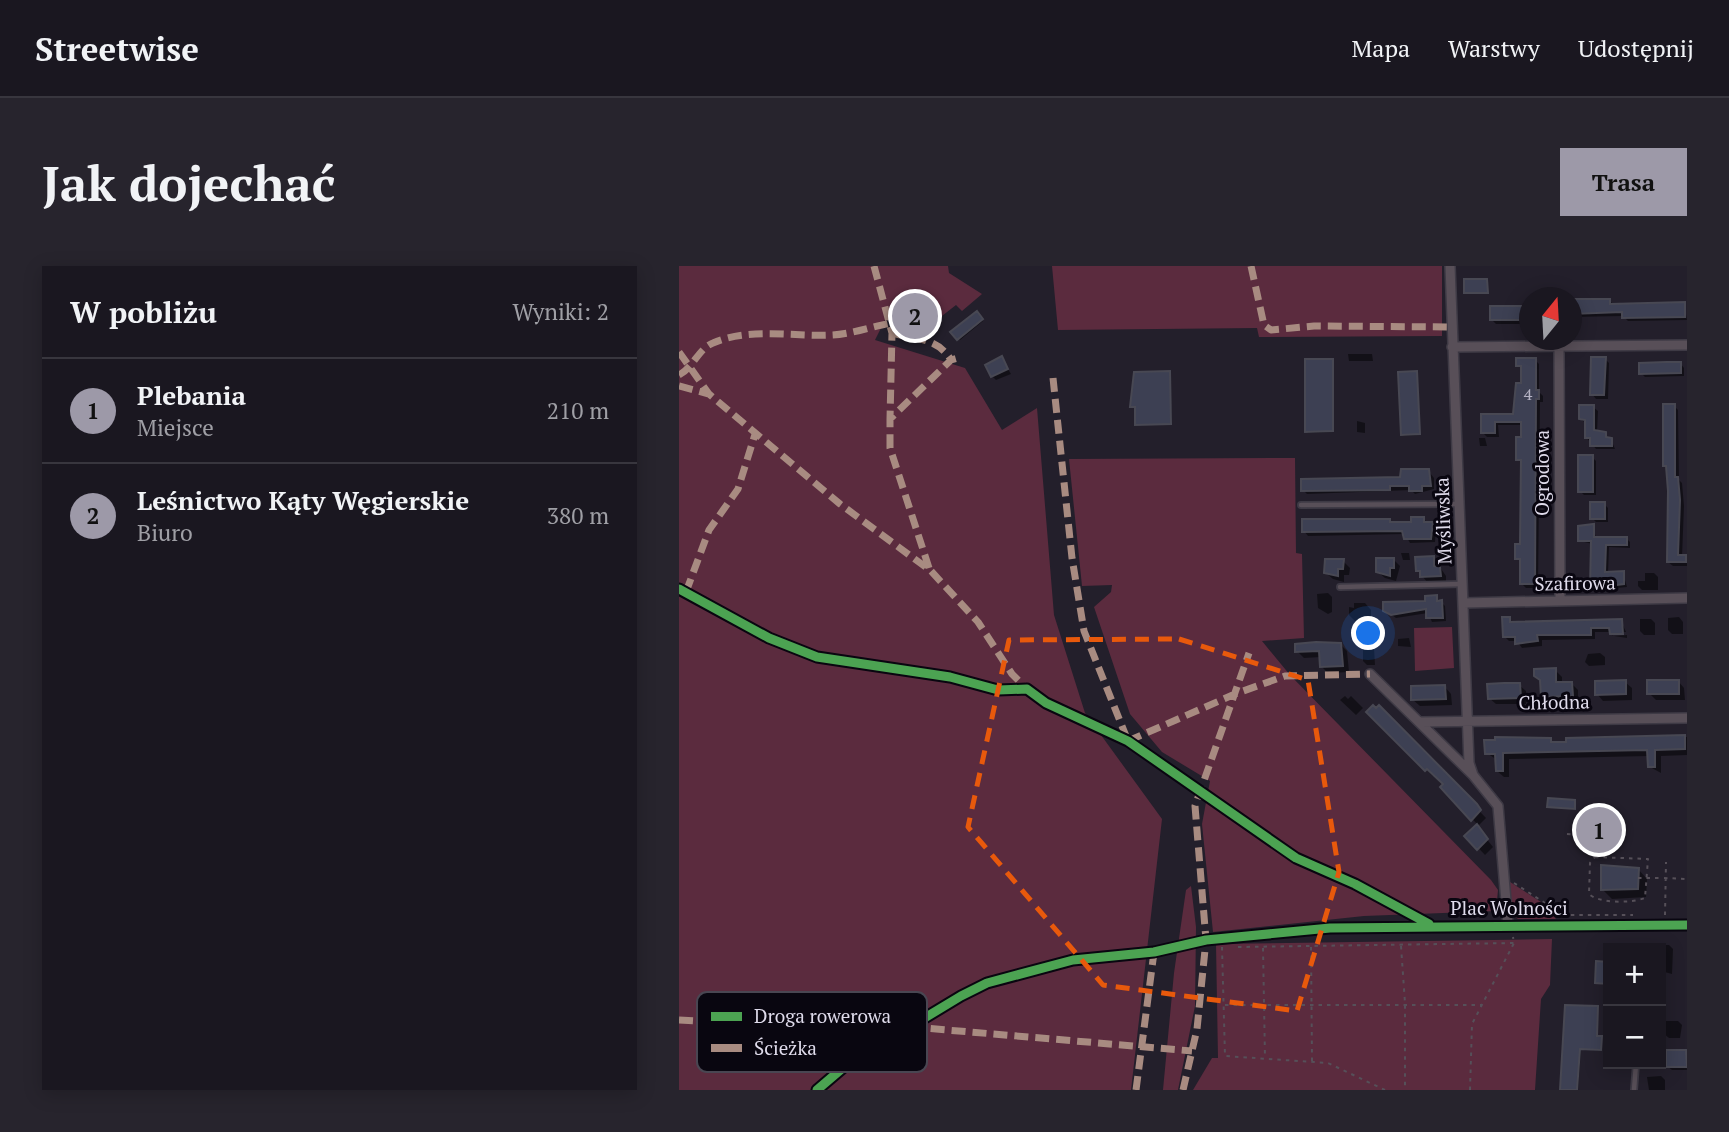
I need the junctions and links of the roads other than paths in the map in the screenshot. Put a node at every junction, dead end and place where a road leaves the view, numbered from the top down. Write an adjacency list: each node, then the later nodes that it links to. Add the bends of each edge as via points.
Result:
1 (1450, 266): 5 (street, Myśliwska)
2 (1582, 345): 3 (street)
3 (1687, 345)
4 (1519, 346): 5 (street)
5 (1452, 347): 7 (street, Myśliwska)
6 (1559, 350): 12 (street, Ogrodowa)
7 (1460, 504): 8 (lane); 9 (street, Myśliwska)
8 (1301, 505)
9 (1462, 584): 10 (lane); 13 (street, Myśliwska)
10 (1340, 587)
11 (1687, 598): 12 (street, Szafirowa)
12 (1560, 601): 13 (street, Szafirowa)
13 (1463, 603): 17 (street, Myśliwska)
14 (1370, 674): 16 (street)
15 (1687, 718): 17 (street, Chłodna)
16 (1421, 722): 17 (street, Chłodna); 18 (street)
17 (1468, 722): 18 (street, Myśliwska)
18 (1473, 775): 19 (street, via 1498,806)
19 (1510, 925): 20 (street, Plac Wolności); 21 (street, Plac Wolności, via 1330,928)
20 (1687, 925)
21 (1206, 940)
22 (1636, 1069): 23 (lane)
23 (1634, 1090)

